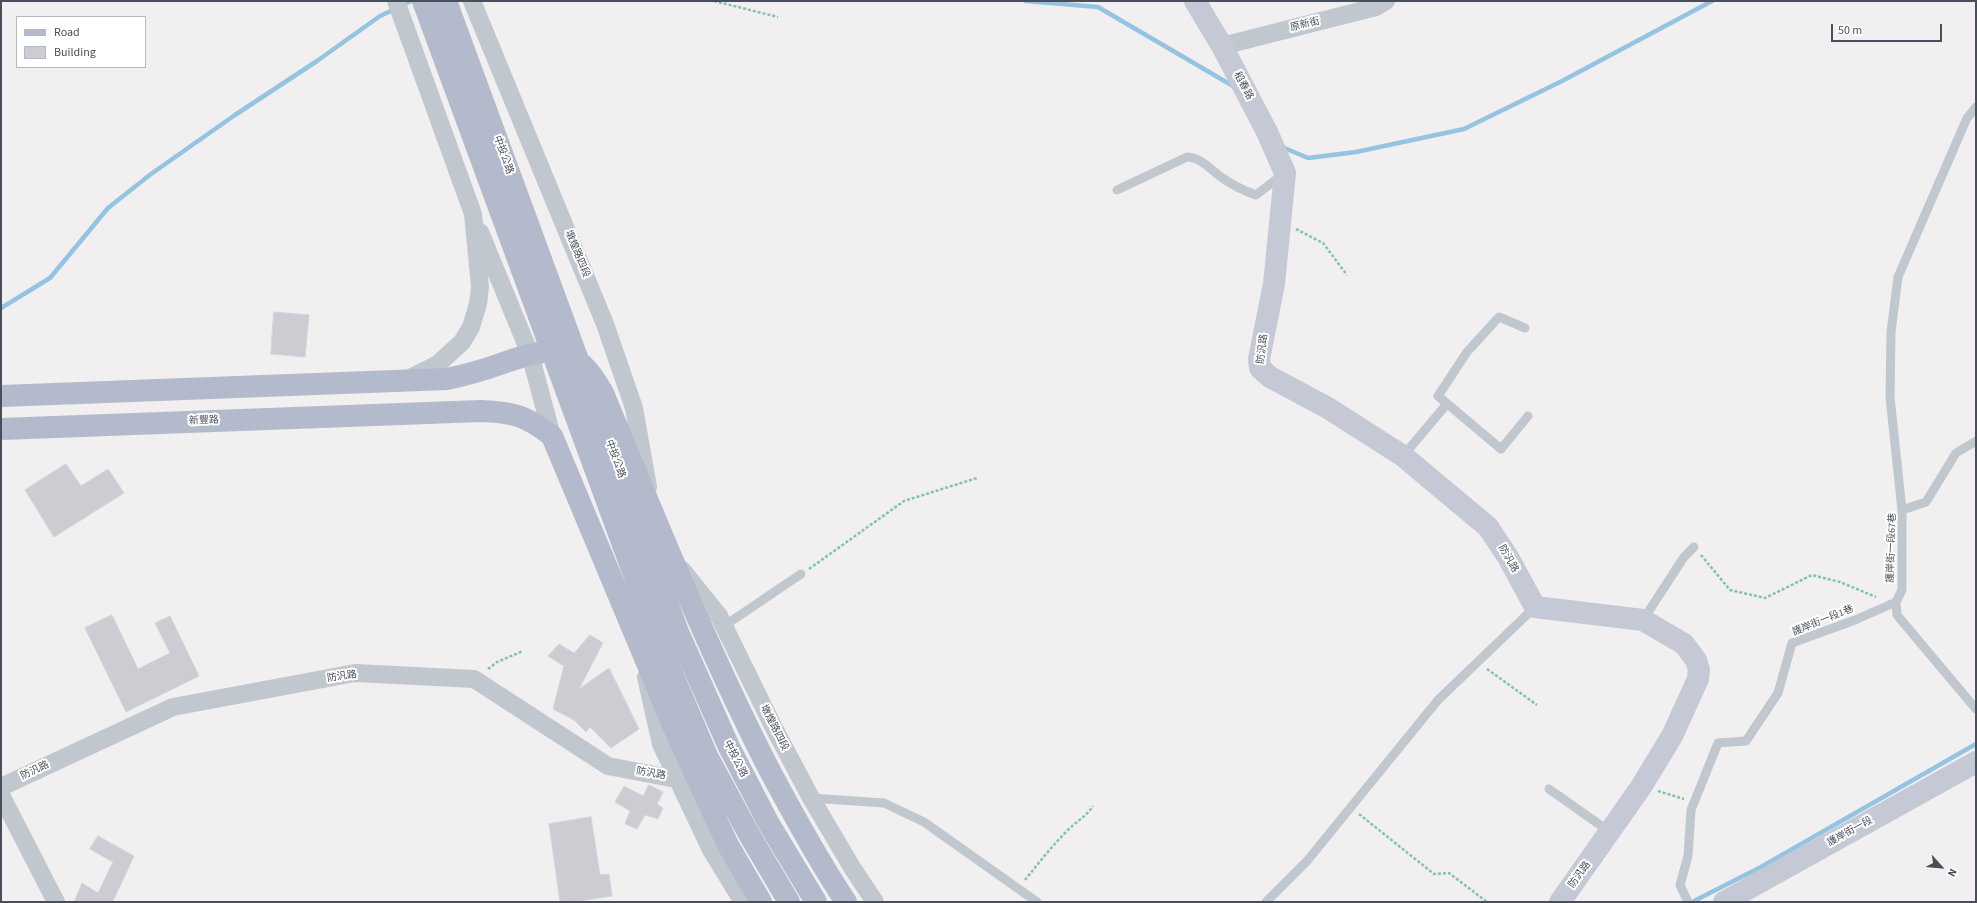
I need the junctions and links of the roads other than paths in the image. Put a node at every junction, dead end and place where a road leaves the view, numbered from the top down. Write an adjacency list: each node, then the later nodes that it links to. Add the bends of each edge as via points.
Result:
1 (396, 1): 11 (street)
2 (423, 1): 45 (main road, bridge, via 658,640 707,756)
3 (446, 1): 46 (main road, 中投公路, bridge, via 678,632 728,747 769,824)
4 (472, 1): 25 (street, 墩煌路四段, via 605,324 627,386 634,408)
5 (1195, 1): 7 (street, 稻春路)
6 (1386, 1): 7 (street, 原新街, via 1376,7)
7 (1222, 46): 9 (street, 稻春路, via 1267,132)
8 (1976, 106): 24 (lane, via 1967,118 1898,277 1891,332 1890,397)
9 (1285, 173): 10 (lane, via 1256,195 1225,180 1195,157 1186,157); 23 (street, 防汎路, via 1274,284 1260,368 1270,377 1328,408)
10 (1117, 190)
11 (473, 214): 13 (street); 14 (street, via 480,287 471,327 462,342 438,364)
12 (1526, 328): 17 (lane, via 1499,317 1467,352 1438,396)
13 (530, 354): 14 (main road, via 463,376); 21 (street); 25 (main road, via 550,352 572,357 585,366 595,379)
14 (404, 381): 15 (main road)
15 (143, 391): 16 (main road); 19 (main road)
16 (1, 396)
17 (1446, 405): 18 (lane, via 1501,448); 23 (lane)
18 (1528, 416)
19 (143, 424): 20 (main road, 新豐路); 21 (main road, 新豐路, via 407,413 504,412 521,415)
20 (1, 429)
21 (552, 436): 33 (main road)
22 (1976, 441): 24 (lane, 護岸街一段67巷, via 1956,453 1926,502)
23 (1403, 456): 30 (street, 防汎路, via 1488,527 1508,557)
24 (1902, 510): 29 (lane, 護岸街一段67巷, via 1902,590)
25 (653, 515): 27 (main road)
26 (1694, 547): 31 (lane, via 1684,557)
27 (671, 556): 32 (street, 墩煌路四段, via 719,616); 47 (main road, via 698,622 752,736 790,810)
28 (801, 574): 32 (lane)
29 (1896, 602): 34 (lane, via 1897,615); 52 (lane, 護岸街一段1巷, via 1792,644 1778,693 1746,741 1718,743 1691,810 1688,856 1680,885)
30 (1535, 607): 31 (street, 防汎路); 50 (lane, via 1438,700 1307,861)
31 (1643, 620): 41 (street, 防汎路, via 1684,644 1696,660 1698,679 1672,736 1642,787)
32 (724, 626): 40 (street, 墩煌路四段)
33 (639, 647): 36 (street, via 661,744); 44 (main road, via 728,845)
34 (1976, 709)
35 (1976, 762): 53 (street, 護岸街一段)
36 (676, 779): 37 (street, 防汎路, via 608,766 474,679 355,673 173,707); 43 (street, via 711,850)
37 (1, 787)
38 (1549, 789): 41 (lane)
39 (1, 796): 42 (street)
40 (811, 798): 48 (street, 墩煌路四段, via 853,869); 49 (lane, via 884,803 924,822)
41 (1611, 832): 51 (street, 防汎路)
42 (56, 902)
43 (743, 902)
44 (761, 902)
45 (789, 902)
46 (816, 902)
47 (846, 902)
48 (876, 902)
49 (1038, 902)
50 (1266, 902)
51 (1560, 902)
52 (1688, 902)
53 (1724, 902)

